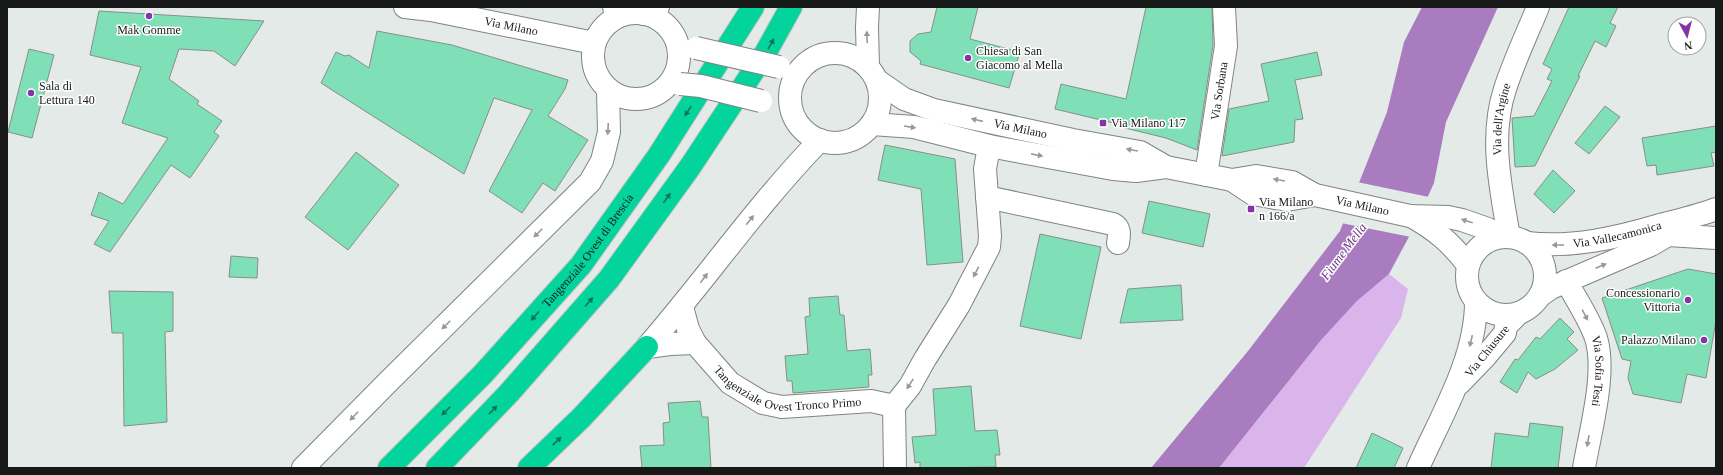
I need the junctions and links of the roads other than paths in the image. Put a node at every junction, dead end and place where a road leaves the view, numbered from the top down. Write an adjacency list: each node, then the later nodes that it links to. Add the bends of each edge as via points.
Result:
1 (405, 7): 10 (main road, Via Milano)
2 (753, 7): 39 (highway, Tangenziale Ovest di Brescia, one-way to 39, via 659,155 581,265 483,374)
3 (792, 7): 40 (highway, one-way to 3, via 510,393 609,279 690,167 766,52)
4 (868, 7): 12 (main road, one-way to 4, via 867,27)
5 (1224, 7): 20 (main road, Via Sorbana, via 1226,46)
6 (1538, 7): 26 (main road, Via dell'Argine, via 1504,90 1498,126 1502,198)
7 (651, 10): 8 (main road, via 635,13); 9 (main road, via 654,17 663,22)
8 (616, 12): 10 (main road)
9 (675, 39): 11 (main road, bridge, via 696,48 779,67); 13 (main road, via 679,58)
10 (594, 43): 14 (main road, via 593,63 598,78)
11 (801, 68): 12 (main road, Via Milano, via 812,59 826,53 842,53 856,58); 15 (main road, Via Milano, via 790,90)
12 (873, 74): 16 (main road, Via Milano, via 880,92 880,104); 19 (main road, Via Milano, one-way to 12, via 1140,152 934,110 904,99)
13 (674, 84): 14 (main road, via 646,99 632,100 619,97); 15 (main road, bridge, via 701,86 761,101)
14 (608, 90): 38 (main road, one-way to 38, via 609,132 602,161 590,182)
15 (793, 113): 17 (main road, Via Milano, via 803,130)
16 (872, 124): 17 (main road, Via Milano, via 854,139 837,142); 18 (main road, Via Milano, one-way to 18, via 914,127)
17 (820, 140): 32 (main road, one-way to 17, via 791,170)
18 (989, 146): 19 (main road, Via Milano, one-way to 19, via 1113,169 1136,171); 21 (main road, Via Milano, via 984,169)
19 (1166, 167): 20 (main road, Via Milano)
20 (1206, 175): 23 (main road, Via Milano, via 1232,180 1256,176 1292,182 1315,195)
21 (987, 197): 27 (main road, via 1113,224 1119,230); 37 (main road, Via Milano, one-way to 37, via 989,247 959,305 910,386)
22 (1711, 211): 24 (main road, Via Vallecamonica); 26 (main road, Via Vallecamonica, one-way to 26, via 1626,235 1581,244 1555,245)
23 (1410, 216): 26 (main road, Via Milano, one-way to 23, via 1462,220); 28 (main road, Via Milano, via 1438,232)
24 (1668, 235): 25 (main road, Via Vallecamonica); 29 (main road, Via Vallecamonica, one-way to 24, via 1651,245)
25 (1716, 238)
26 (1513, 239): 28 (main road, via 1490,240 1472,255); 30 (main road, via 1536,251 1542,261 1545,272)
27 (1118, 243)
28 (1468, 266): 31 (main road, via 1466,278 1469,291)
29 (1566, 281): 30 (main road, Via Vallecamonica); 44 (main road, Via Sofia Testi, one-way to 44, via 1595,337 1600,357 1599,379)
30 (1540, 295): 33 (main road, via 1532,306)
31 (1476, 302): 33 (main road, via 1496,315 1508,316); 36 (main road, Via Chiusure, one-way to 36, via 1476,319)
32 (682, 307): 34 (main road, Tangenziale Ovest Tronco Primo); 35 (main road)
33 (1519, 313): 36 (main road, Via Chiusure, via 1506,326 1505,333 1486,357)
34 (695, 343): 35 (main road); 37 (main road, Tangenziale Ovest Tronco Primo, via 730,383 762,403 782,407 871,401)
35 (647, 347): 41 (highway, one-way to 35, via 582,417)
36 (1456, 389): 43 (main road, Via Chiusure)
37 (894, 406): 42 (main road)
38 (303, 468)
39 (389, 468)
40 (437, 468)
41 (529, 468)
42 (895, 468)
43 (1418, 468)
44 (1584, 468)

